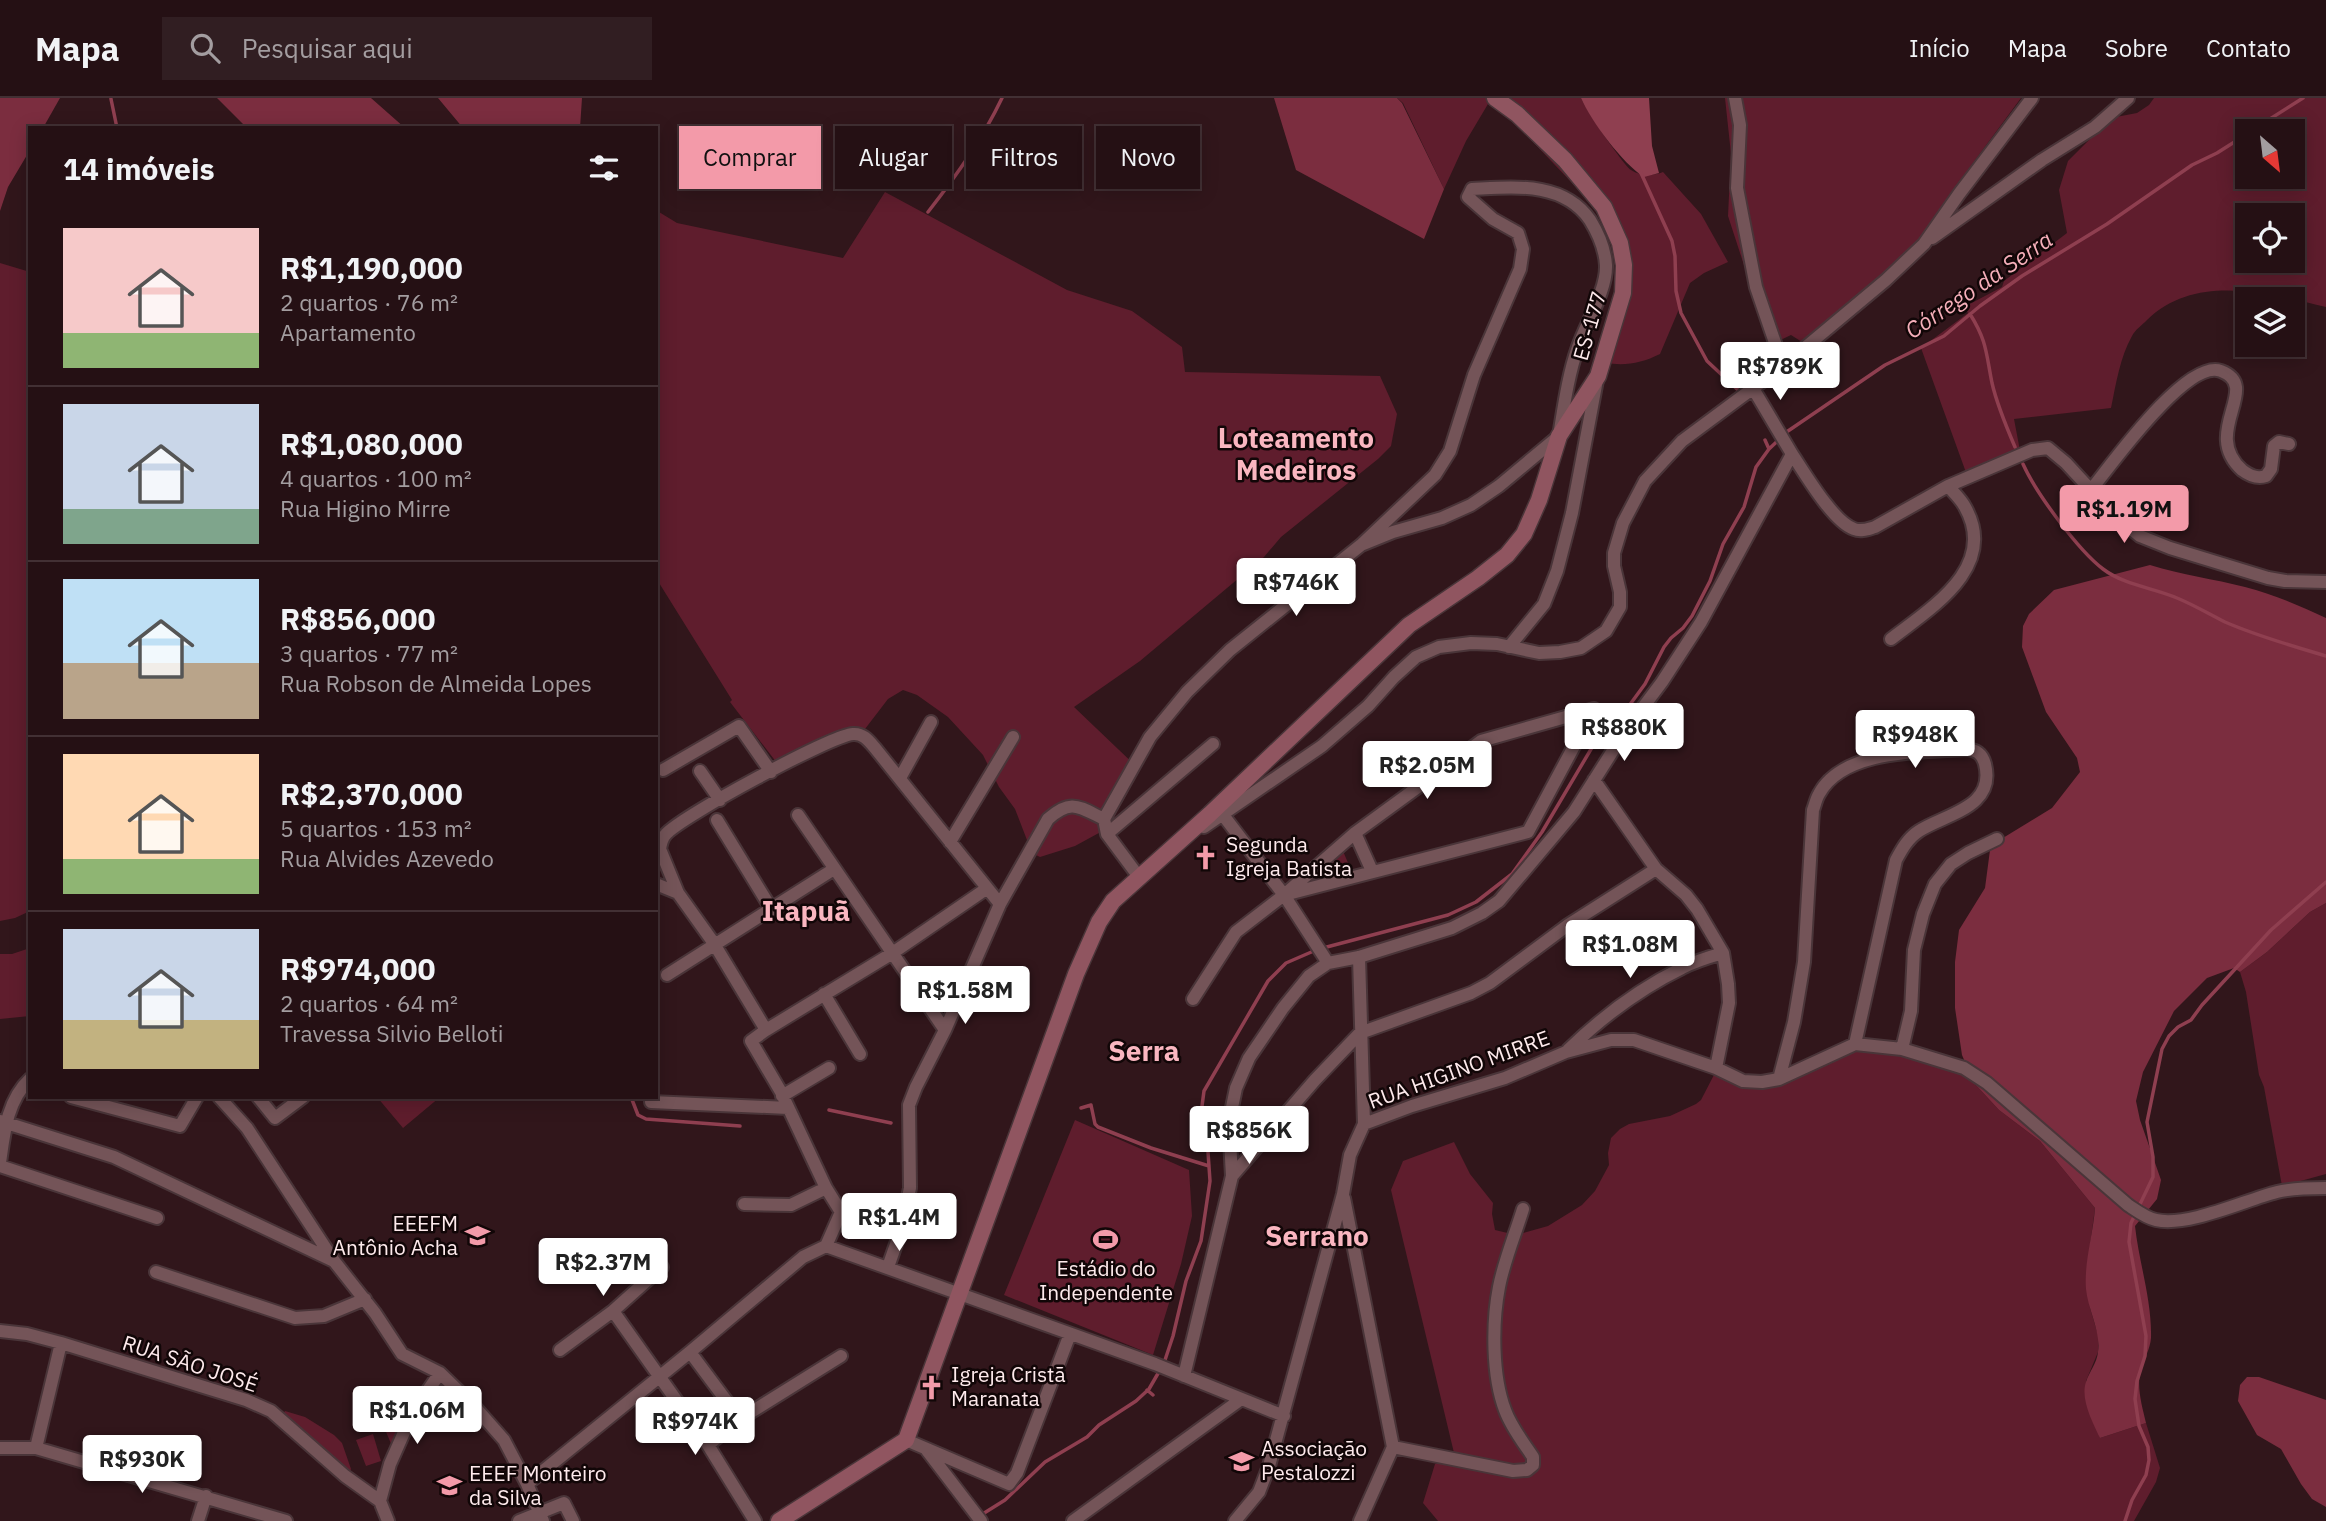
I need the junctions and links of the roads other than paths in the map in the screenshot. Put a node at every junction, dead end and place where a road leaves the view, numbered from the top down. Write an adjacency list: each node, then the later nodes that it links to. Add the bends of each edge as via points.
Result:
1 (1495, 98): 7 (main road, ES-177 / ES-177, via 1565,160 1604,207 1620,243 1623,293)
2 (1735, 98): 6 (street, via 1740,125 1737,188 1756,287)
3 (2032, 98): 5 (street)
4 (2128, 98): 5 (street, via 2095,127)
5 (1924, 244): 6 (street)
6 (1783, 366): 8 (street)
7 (1598, 376): 9 (main road, ES-177 / ES-177); 17 (street, via 1557,571 1544,604)
8 (1754, 390): 11 (street); 17 (street, via 1682,440 1645,481 1623,523 1614,553 1620,607 1606,631 1581,648 1560,652)
9 (1559, 436): 14 (street, via 1471,505); 14 (street, via 1578,347 1606,267 1598,233 1581,208 1559,194 1522,187 1472,189 1468,197 1518,233 1523,249 1520,269 1474,375 1450,451 1435,475); 27 (main road, ES-177, via 1539,500 1524,534 1507,555 1409,625)
10 (2289, 444): 13 (street, via 2274,446 2266,476 2245,472 2233,459 2226,438 2238,387 2227,373 2206,371 2160,406)
11 (1788, 448): 12 (street, via 1826,504 1854,530 1875,527); 25 (street, via 1701,622)
12 (1948, 486): 13 (street, via 2048,448); 16 (street, via 1965,506 1972,525 1972,556 1943,599)
13 (2091, 490): 15 (street, via 2113,514 2148,540 2268,578)
14 (1361, 545): 29 (street, via 1230,650 1186,692 1150,737)
15 (2326, 582)
16 (1891, 639)
17 (1509, 647): 27 (street, via 1471,643 1416,657 1322,747)
18 (931, 722): 24 (street)
19 (1013, 737): 34 (street)
20 (1213, 744): 31 (street)
21 (663, 770): 23 (street, via 738,726)
22 (701, 771): 26 (street)
23 (771, 772): 24 (street, via 854,733 863,735); 26 (street)
24 (900, 778): 34 (street)
25 (1594, 780): 36 (street); 48 (street, via 1574,812 1499,901 1482,914)
26 (720, 800): 41 (street, via 684,820 661,841)
27 (1217, 814): 38 (main road, ES-177); 42 (street)
28 (798, 816): 35 (street)
29 (1104, 819): 31 (street); 43 (street, via 1078,806 1058,810 1048,819)
30 (717, 820): 44 (street)
31 (1107, 834): 38 (street)
32 (1355, 834): 37 (street); 37 (street, via 1481,741 1594,709 1528,832); 42 (street)
33 (1997, 839): 57 (street, via 1951,864 1935,884 1914,950 1911,1011)
34 (950, 842): 40 (street)
35 (834, 869): 44 (street); 47 (street)
36 (1656, 869): 46 (street, via 1686,895); 55 (street, via 1568,925 1490,984)
37 (1372, 871): 42 (street)
38 (1139, 877): 87 (main road, ES-177, via 1113,901 1088,945)
39 (658, 885): 41 (street)
40 (986, 889): 43 (street); 47 (street)
41 (678, 893): 45 (street)
42 (1284, 895): 49 (street); 52 (street, via 1236,932)
43 (1000, 905): 54 (street)
44 (772, 910): 45 (street)
45 (715, 946): 50 (street); 53 (street)
46 (1723, 953): 58 (street, RUA HIGINO MIRRE, via 1683,967 1646,989); 61 (street, via 1729,1003)
47 (891, 954): 51 (street); 54 (street)
48 (1359, 957): 49 (street); 55 (street)
49 (1328, 963): 75 (street, via 1309,976 1249,1058 1229,1122)
50 (667, 975)
51 (824, 995): 53 (street); 59 (street)
52 (1193, 999)
53 (766, 1030): 64 (street, via 751,1041)
54 (945, 1030): 85 (street, via 909,1105 910,1188)
55 (1360, 1033): 73 (street); 75 (street)
56 (1855, 1044): 57 (street); 62 (street, RUA HIGINO MIRRE); 62 (street, via 1896,860 1919,831 1965,809 1982,793 1984,762 1974,750 1858,762 1833,777 1819,793 1813,810 1804,962)
57 (1902, 1049): 77 (street, via 1964,1068 1987,1083 2128,1205 2157,1220 2198,1216 2280,1191)
58 (1566, 1052): 61 (street, RUA HIGINO MIRRE, via 1611,1040 1634,1040); 73 (street, RUA HIGINO MIRRE, via 1505,1078)
59 (860, 1054)
60 (828, 1068): 64 (street)
61 (1716, 1068): 62 (street, RUA HIGINO MIRRE, via 1744,1080)
62 (1779, 1079)
63 (28, 1083): 72 (street, via 20,1088)
64 (782, 1096): 71 (street)
65 (79, 1099): 66 (street, via 180,1126)
66 (196, 1099)
67 (221, 1099): 83 (street, via 247,1128)
68 (260, 1099): 69 (street, via 275,1118)
69 (300, 1099)
70 (651, 1101): 71 (street)
71 (788, 1108): 76 (street)
72 (3, 1121): 74 (street); 83 (street, via 114,1157)
73 (1364, 1124): 78 (street, via 1350,1155)
74 (0, 1165): 81 (street)
75 (1233, 1176): 97 (street)
76 (826, 1188): 79 (street, via 791,1205); 82 (street, via 841,1212)
77 (2326, 1188)
78 (1343, 1194): 100 (street); 104 (street)
79 (744, 1204)
80 (1523, 1209): 104 (street, via 1500,1285 1496,1356 1505,1412 1533,1457 1533,1465 1513,1471)
81 (157, 1218)
82 (826, 1246): 85 (street); 94 (street, via 803,1257)
83 (334, 1261): 88 (street)
84 (662, 1267): 89 (street)
85 (888, 1267): 87 (street)
86 (156, 1272): 88 (street, via 295,1318 324,1316)
87 (960, 1295): 91 (street); 102 (main road, ES-177)
88 (365, 1299): 96 (street, via 402,1354)
89 (613, 1311): 93 (street); 98 (street)
90 (0, 1331): 92 (street, RUA SÃO JOSÉ)
91 (1070, 1335): 97 (street); 107 (street, via 1009,1484)
92 (61, 1343): 106 (street); 110 (street, RUA SÃO JOSÉ, via 246,1400 271,1412)
93 (560, 1350)
94 (690, 1352): 98 (street); 101 (street)
95 (841, 1356): 101 (street)
96 (440, 1373): 108 (street, via 504,1440); 110 (street, via 414,1412 390,1464)
97 (1184, 1376): 99 (street)
98 (659, 1377): 103 (street); 108 (street)
99 (1240, 1400): 100 (street); 120 (street)
100 (1284, 1416): 121 (street, via 1259,1492)
101 (740, 1419): 103 (street)
102 (906, 1440): 107 (street); 119 (main road)
103 (708, 1445): 118 (street)
104 (1393, 1447): 122 (street)
105 (0, 1448): 106 (street)
106 (36, 1448): 109 (street)
107 (926, 1449): 112 (street)
108 (527, 1484): 111 (street)
109 (206, 1496): 113 (street); 114 (street)
110 (380, 1501): 115 (street)
111 (541, 1517): 116 (street); 117 (street, via 564,1503)
112 (978, 1517)
113 (198, 1521)
114 (286, 1521)
115 (388, 1521)
116 (519, 1521)
117 (573, 1521)
118 (755, 1521)
119 (779, 1521)
120 (1073, 1521)
121 (1235, 1521)
122 (1360, 1521)

